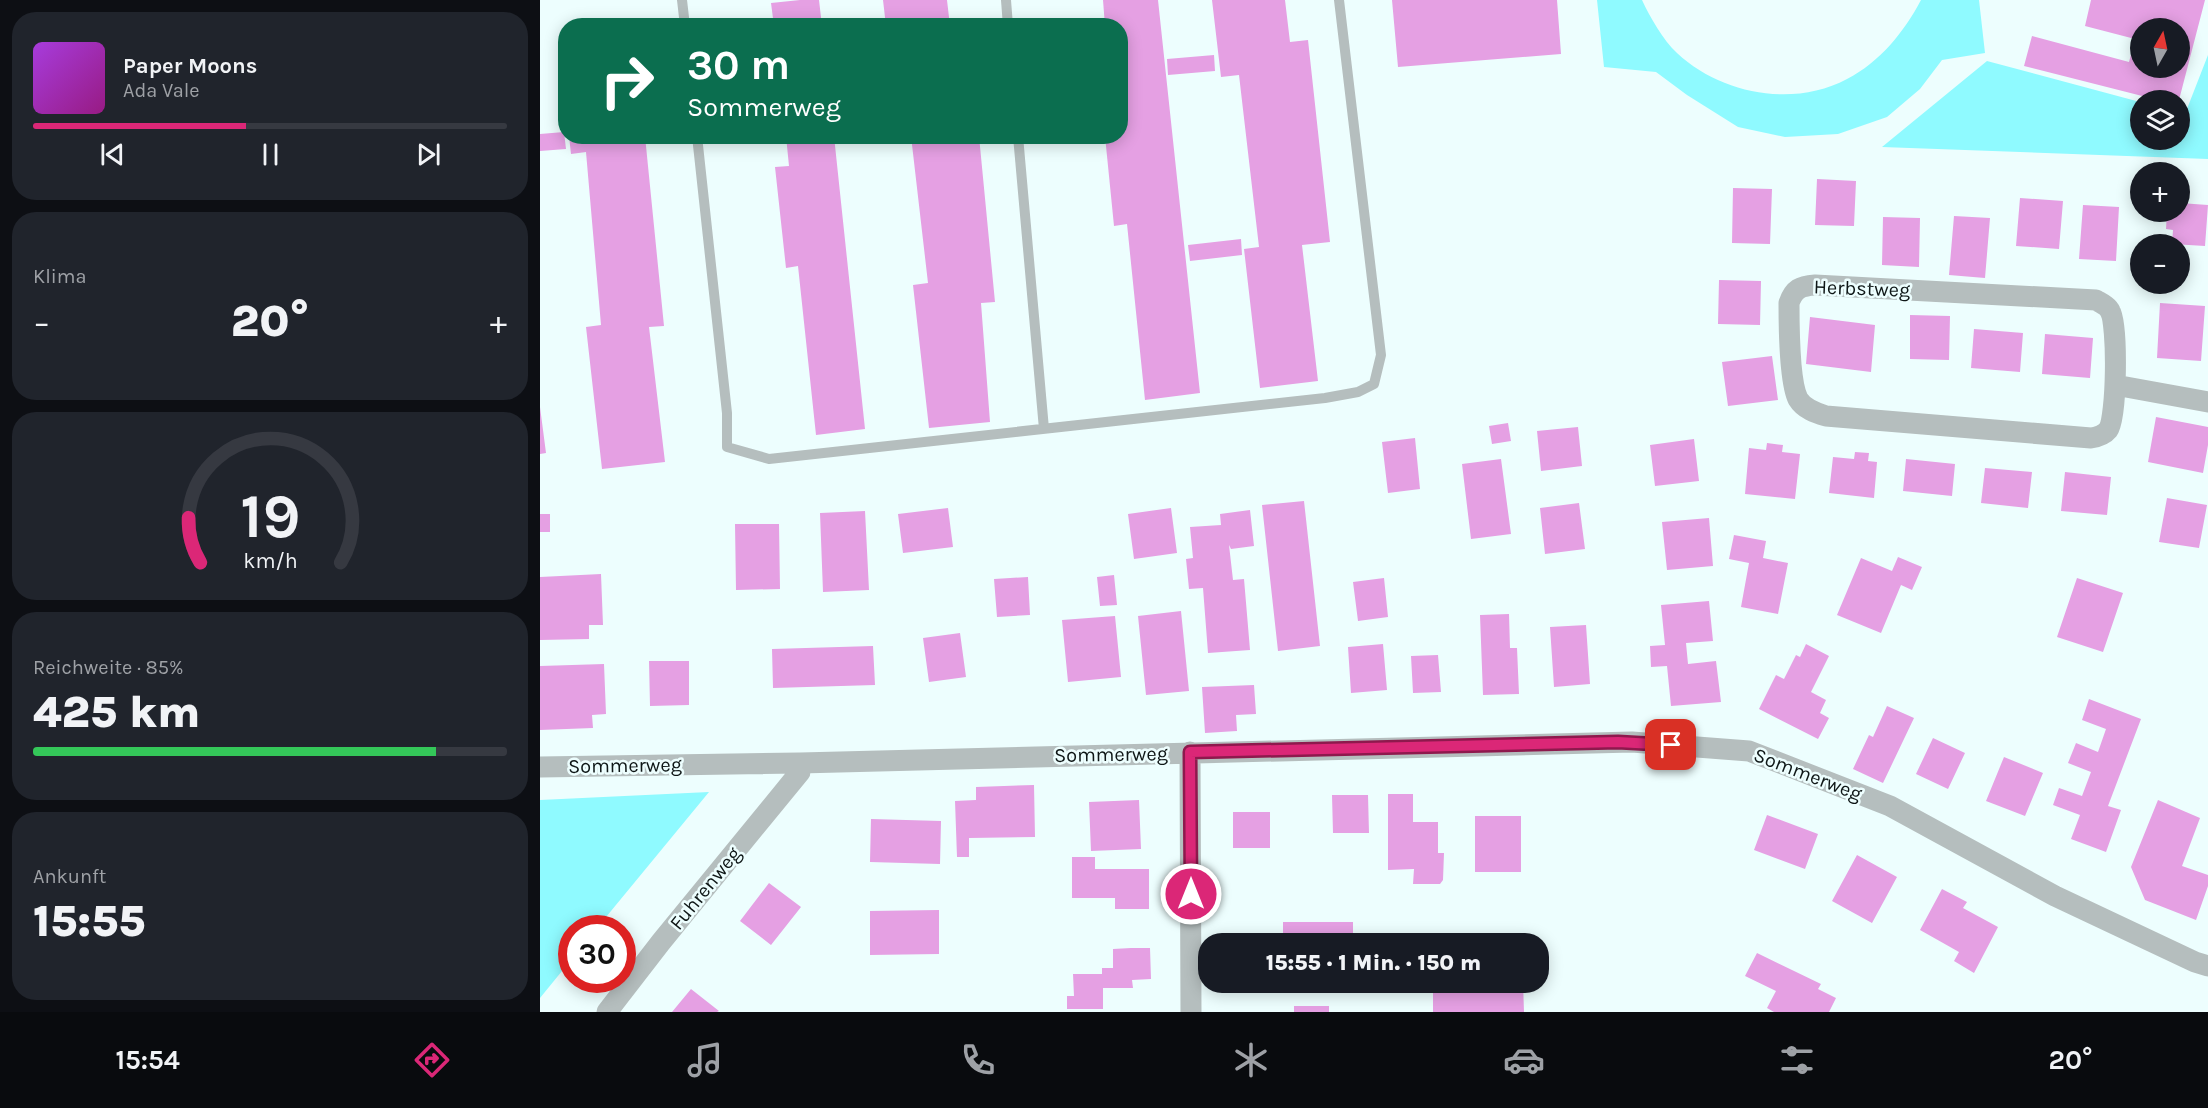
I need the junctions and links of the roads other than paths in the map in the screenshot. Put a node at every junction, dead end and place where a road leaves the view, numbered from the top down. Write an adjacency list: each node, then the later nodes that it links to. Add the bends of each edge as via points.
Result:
1 (682, 0): 4 (lane)
2 (1006, 0): 5 (lane)
3 (1339, 0): 10 (lane, via 1381,355 1374,384 1358,392 1325,398)
4 (684, 18)
5 (1007, 18)
6 (698, 144): 10 (lane, via 727,413 727,447 769,459)
7 (1019, 144): 10 (lane)
8 (2115, 385): 8 (street, Herbstweg, via 2115,323 2110,308 2096,300 1815,285 1801,286 1792,293 1789,303 1794,385 1799,400 1810,411 1826,416 2091,438 2108,430); 9 (street)
9 (2208, 402)
10 (1044, 429)
11 (1190, 752): 12 (street, Sommerweg); 14 (street, Sommerweg, via 1632,742 1749,751 1890,806 2055,896); 16 (street)
12 (800, 763): 13 (street, Sommerweg); 15 (street, Fuhrenweg, via 800,772)
13 (540, 767)
14 (2208, 966)
15 (607, 1012)
16 (1191, 1012)

